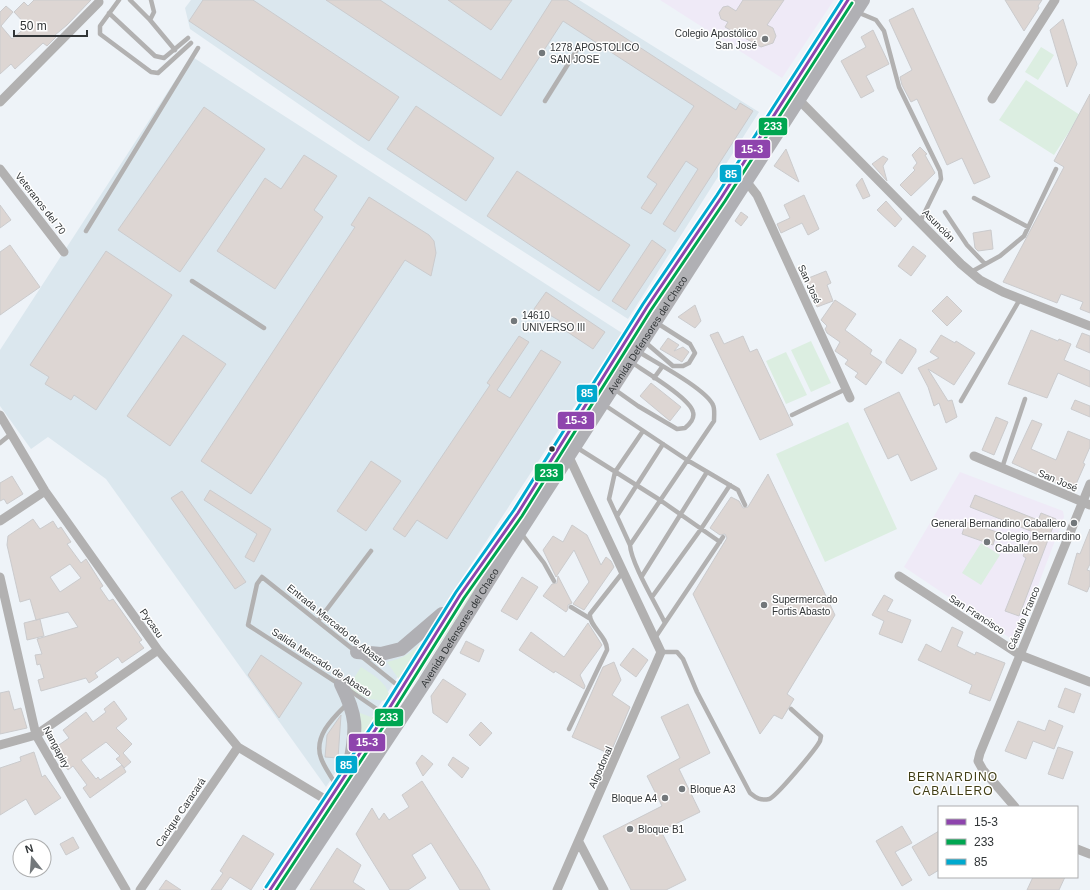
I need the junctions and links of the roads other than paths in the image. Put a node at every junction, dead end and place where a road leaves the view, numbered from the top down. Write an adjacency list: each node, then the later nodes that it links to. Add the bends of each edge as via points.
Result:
1 (118, 0): 7 (lane)
2 (130, 0): 8 (lane)
3 (151, 0): 8 (lane, via 154,12)
4 (1055, 0): 14 (street)
5 (99, 2): 17 (street)
6 (855, 4): 15 (highway, Avenida Defensores del Chaco); 23 (lane, via 876,20 884,31 899,87 940,171 942,179); 35 (highway, Avenida Defensores del Chaco, via 721,198)
7 (109, 13): 10 (lane, via 100,26 100,34 154,74 164,69); 13 (lane, via 155,56 164,58)
8 (150, 20): 13 (lane)
9 (188, 38): 13 (lane)
10 (191, 43)
11 (580, 45): 16 (lane)
12 (198, 48): 25 (lane)
13 (175, 50)
14 (992, 99)
15 (799, 100): 20 (highway, Avenida Defensores del Chaco); 23 (street, Asunción)
16 (546, 101)
17 (0, 102)
18 (0, 169): 26 (street, Veteranos del 70)
19 (1056, 169): 24 (lane)
20 (746, 181): 27 (highway, Avenida Defensores del Chaco); 39 (street, San José, via 756,195)
21 (974, 198): 24 (lane)
22 (945, 212): 28 (lane, via 967,245)
23 (920, 222): 29 (street, Asunción)
24 (1028, 227): 28 (lane, via 1024,236 1012,248)
25 (86, 231)
26 (64, 252)
27 (696, 259): 32 (highway, Avenida Defensores del Chaco); 35 (highway, via 681,269)
28 (986, 264): 29 (lane)
29 (970, 272): 31 (street, Asunción, via 980,280)
30 (192, 281): 34 (lane)
31 (1020, 299): 33 (street, Asunción); 42 (lane)
32 (656, 322): 35 (highway, Avenida Defensores del Chaco); 35 (lane, via 690,344 695,353 694,357 683,366 673,366)
33 (1090, 326)
34 (264, 328)
35 (636, 341): 36 (lane); 37 (lane); 38 (highway, Avenida Defensores del Chaco); 43 (highway, via 600,397); 78 (highway, Avenida Defensores del Chaco)
36 (662, 367): 37 (lane); 52 (lane, via 699,390 713,404 714,421)
37 (654, 378): 38 (lane, via 684,399 691,408 693,419 685,428 677,429)
38 (613, 388): 43 (highway, Avenida Defensores del Chaco)
39 (846, 389): 40 (street, San José); 44 (lane)
40 (850, 398)
41 (1025, 399): 53 (lane)
42 (961, 401)
43 (601, 407): 46 (lane); 50 (highway, Avenida Defensores del Chaco)
44 (792, 415)
45 (0, 416): 47 (street, Pycasu)
46 (643, 431): 49 (lane); 54 (lane)
47 (11, 434): 48 (lane); 59 (street, Pycasu)
48 (0, 443)
49 (663, 444): 52 (lane); 57 (lane)
50 (572, 452): 54 (lane); 67 (highway, Avenida Defensores del Chaco); 72 (street)
51 (974, 456): 53 (street, San José)
52 (687, 460): 55 (lane); 60 (lane)
53 (1002, 468): 61 (street, San José)
54 (615, 472): 57 (lane); 64 (lane, via 609,499)
55 (707, 472): 58 (lane); 63 (lane)
56 (1090, 484): 61 (street, Cástulo Franco)
57 (636, 485): 60 (lane); 64 (lane)
58 (730, 485): 62 (lane, via 738,490); 66 (lane)
59 (45, 491): 65 (street); 85 (street, Pycasu)
60 (660, 500): 63 (lane); 70 (lane)
61 (1087, 504): 88 (street, Cástulo Franco)
62 (745, 505)
63 (680, 514): 66 (lane); 73 (lane)
64 (617, 516): 70 (lane)
65 (0, 521)
66 (701, 529): 69 (lane); 77 (lane)
67 (520, 532): 76 (lane, via 544,563); 94 (highway, Avenida Defensores del Chaco)
68 (723, 537): 69 (lane)
69 (720, 542): 82 (lane)
70 (630, 545): 73 (lane)
71 (371, 551): 81 (lane)
72 (624, 571): 80 (lane); 84 (street)
73 (642, 576): 77 (lane)
74 (899, 576): 88 (street, San Francisco)
75 (0, 577): 96 (street, Nangapiry)
76 (554, 582)
77 (652, 597): 82 (lane)
78 (457, 600): 86 (highway, via 402,649 381,654); 91 (highway, Avenida Defensores del Chaco)
79 (571, 607): 80 (lane)
80 (589, 618): 95 (lane, via 606,643 607,650)
81 (318, 621): 83 (lane, Entrada Mercado de Abasto, via 262,577 257,584); 86 (lane, Entrada Mercado de Abasto)
82 (665, 623): 84 (lane)
83 (248, 625): 90 (lane, Salida Mercado de Abasto)
84 (655, 638): 87 (street)
85 (158, 650): 96 (street); 98 (street, Pycasu)
86 (357, 652): 91 (lane, Entrada Mercado de Abasto)
87 (662, 652): 93 (lane, via 677,652 683,659 755,798 762,800 775,796 820,741 820,736); 103 (street, Algodonal)
88 (1020, 655): 89 (street, San Francisco); 102 (street, Cástulo Franco, via 978,761)
89 (1090, 682)
90 (341, 684): 92 (highway); 94 (lane, Salida Mercado de Abasto)
91 (402, 688): 94 (highway, Avenida Defensores del Chaco)
92 (349, 701): 99 (highway, via 355,720); 100 (lane, via 328,724 320,744 320,756)
93 (791, 709)
94 (394, 717): 99 (highway, Avenida Defensores del Chaco); 109 (highway, Avenida Defensores del Chaco)
95 (569, 729)
96 (36, 735): 97 (street); 106 (street, Nangapiry)
97 (0, 745)
98 (238, 747): 101 (street, Pycasu); 107 (street, Cacique Caracará)
99 (349, 770): 100 (highway, Avenida Defensores del Chaco)
100 (338, 787): 101 (highway, Avenida Defensores del Chaco)
101 (328, 801): 108 (highway, Avenida Defensores del Chaco)
102 (1014, 806)
103 (579, 842): 110 (street, Algodonal); 111 (street)
104 (1078, 849): 105 (street)
105 (1090, 854)
106 (126, 890)
107 (140, 890)
108 (270, 890)
109 (286, 890)
110 (557, 890)
111 (604, 890)

